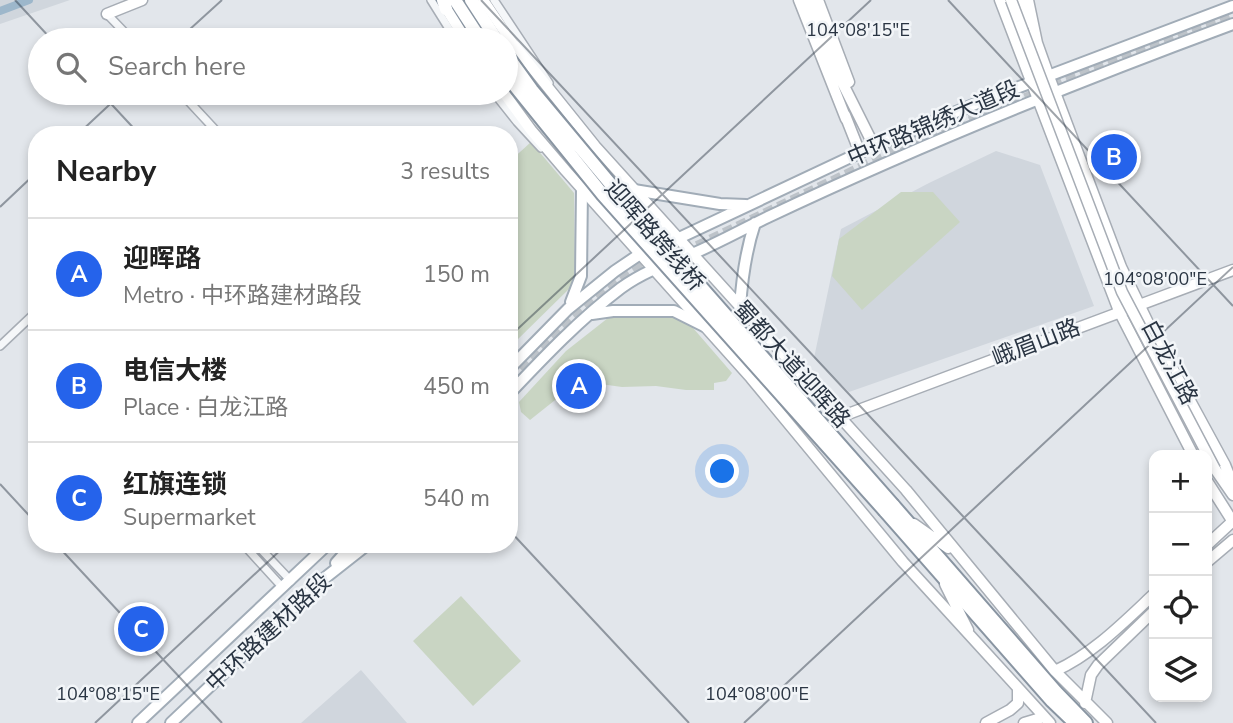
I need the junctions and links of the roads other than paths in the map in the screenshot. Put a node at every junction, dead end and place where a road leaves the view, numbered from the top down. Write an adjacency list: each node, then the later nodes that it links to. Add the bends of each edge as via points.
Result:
1 (142, 0): 15 (street)
2 (431, 0): 18 (street)
3 (471, 0): 21 (highway)
4 (483, 0): 13 (street, 蜀都大道迎晖路)
5 (799, 0): 35 (street)
6 (808, 0): 25 (street)
7 (818, 0): 36 (street)
8 (1000, 0): 28 (street, 白龙江路)
9 (1011, 0): 67 (street, bridge, via 1122,292)
10 (1020, 0): 24 (street)
11 (1028, 0): 24 (street, 白龙江路)
12 (446, 2): 19 (street); 20 (highway)
13 (491, 5): 22 (street, 蜀都大道迎晖路)
14 (1233, 6): 27 (main road, 中环路锦绣大道段)
15 (107, 14): 17 (street)
16 (1233, 23): 30 (main road, 中环路锦绣大道段)
17 (120, 28)
18 (452, 28)
19 (455, 28)
20 (470, 28)
21 (489, 28)
22 (507, 28)
23 (518, 43): 38 (street, 蜀都大道迎晖路)
24 (1037, 43): 27 (street, 白龙江路)
25 (831, 60): 35 (street); 36 (street)
26 (518, 71): 68 (highway, 迎晖路跨线桥, bridge)
27 (1048, 74): 28 (main road, 中环路锦绣大道段); 30 (street, 白龙江路)
28 (1030, 82): 31 (street, 白龙江路); 39 (main road, 中环路锦绣大道段)
29 (518, 90): 68 (highway, 迎晖路跨线桥, bridge, via 603,195)
30 (1054, 92): 31 (main road, 中环路锦绣大道段); 51 (street, 白龙江路)
31 (1036, 100): 45 (main road, 中环路锦绣大道段, via 867,170); 54 (street, 白龙江路)
32 (192, 105): 37 (street)
33 (504, 105): 41 (street)
34 (513, 105): 41 (street, 蜀都大道迎晖路)
35 (846, 119): 40 (street)
36 (864, 122): 39 (street)
37 (212, 126)
38 (595, 146): 41 (street, via 598,155 592,171 576,176); 43 (street, 蜀都大道迎晖路)
39 (874, 146): 40 (main road, 中环路锦绣大道段)
40 (860, 153): 44 (main road, 中环路锦绣大道段)
41 (566, 171): 42 (street, 蜀都大道迎晖路)
42 (582, 188): 48 (street, 蜀都大道迎晖路); 53 (main road, via 581,276)
43 (634, 190): 44 (main road); 46 (street, 蜀都大道迎晖路)
44 (749, 205): 46 (main road, 中环路锦绣大道段)
45 (755, 223): 47 (main road, 中环路锦绣大道段); 52 (main road, via 748,242)
46 (679, 239): 47 (street, 蜀都大道迎晖路); 48 (main road, 中环路锦绣大道段)
47 (693, 253): 49 (main road, 中环路锦绣大道段); 52 (street, 蜀都大道迎晖路)
48 (640, 254): 49 (street, 蜀都大道迎晖路); 53 (main road)
49 (652, 268): 55 (main road); 57 (street, 蜀都大道迎晖路)
50 (1233, 270): 51 (street, 峨眉山路)
51 (1139, 304): 54 (street, 峨眉山路); 65 (street, 白龙江路)
52 (740, 307): 59 (street, 蜀都大道迎晖路)
53 (568, 309): 60 (main road)
54 (1119, 311): 63 (street, 峨眉山路); 64 (street, 白龙江路)
55 (590, 314): 57 (main road, via 674,311); 62 (main road)
56 (28, 322): 58 (street)
57 (704, 326): 61 (street, 蜀都大道迎晖路)
58 (0, 346)
59 (780, 351): 61 (street, via 763,345 753,351 747,360); 63 (street, 蜀都大道迎晖路)
60 (518, 360)
61 (751, 378): 86 (street, 蜀都大道迎晖路)
62 (518, 384)
63 (840, 416): 78 (street, 蜀都大道迎晖路)
64 (1190, 450)
65 (1233, 485)
66 (1212, 489): 69 (street)
67 (1233, 495)
68 (893, 510): 78 (street); 81 (highway); 96 (highway)
69 (1233, 521): 70 (street)
70 (1212, 540)
71 (1233, 540): 79 (street)
72 (253, 553): 83 (street)
73 (264, 553): 83 (street)
74 (319, 553): 80 (main road, 中环路建材路段)
75 (324, 553): 80 (main road)
76 (345, 553): 82 (main road)
77 (356, 553): 82 (main road, 中环路建材路段)
78 (959, 556): 87 (street, 蜀都大道迎晖路)
79 (1212, 558)
80 (306, 566): 83 (main road, 中环路建材路段)
81 (942, 577): 86 (street); 95 (highway)
82 (321, 580): 92 (main road, 中环路建材路段)
83 (287, 584): 91 (main road, 中环路建材路段)
84 (1149, 598): 87 (street, via 1107,638)
85 (1149, 616): 89 (street, via 1091,675)
86 (974, 641): 88 (street, 蜀都大道迎晖路)
87 (1055, 671): 89 (street, 蜀都大道迎晖路)
88 (1018, 689): 90 (street, 蜀都大道迎晖路); 93 (street, via 1018,703)
89 (1085, 703): 97 (street, 蜀都大道迎晖路)
90 (1047, 720): 94 (street)
91 (138, 723)
92 (171, 723)
93 (986, 723)
94 (1024, 723)
95 (1075, 723)
96 (1086, 723)
97 (1107, 723)

